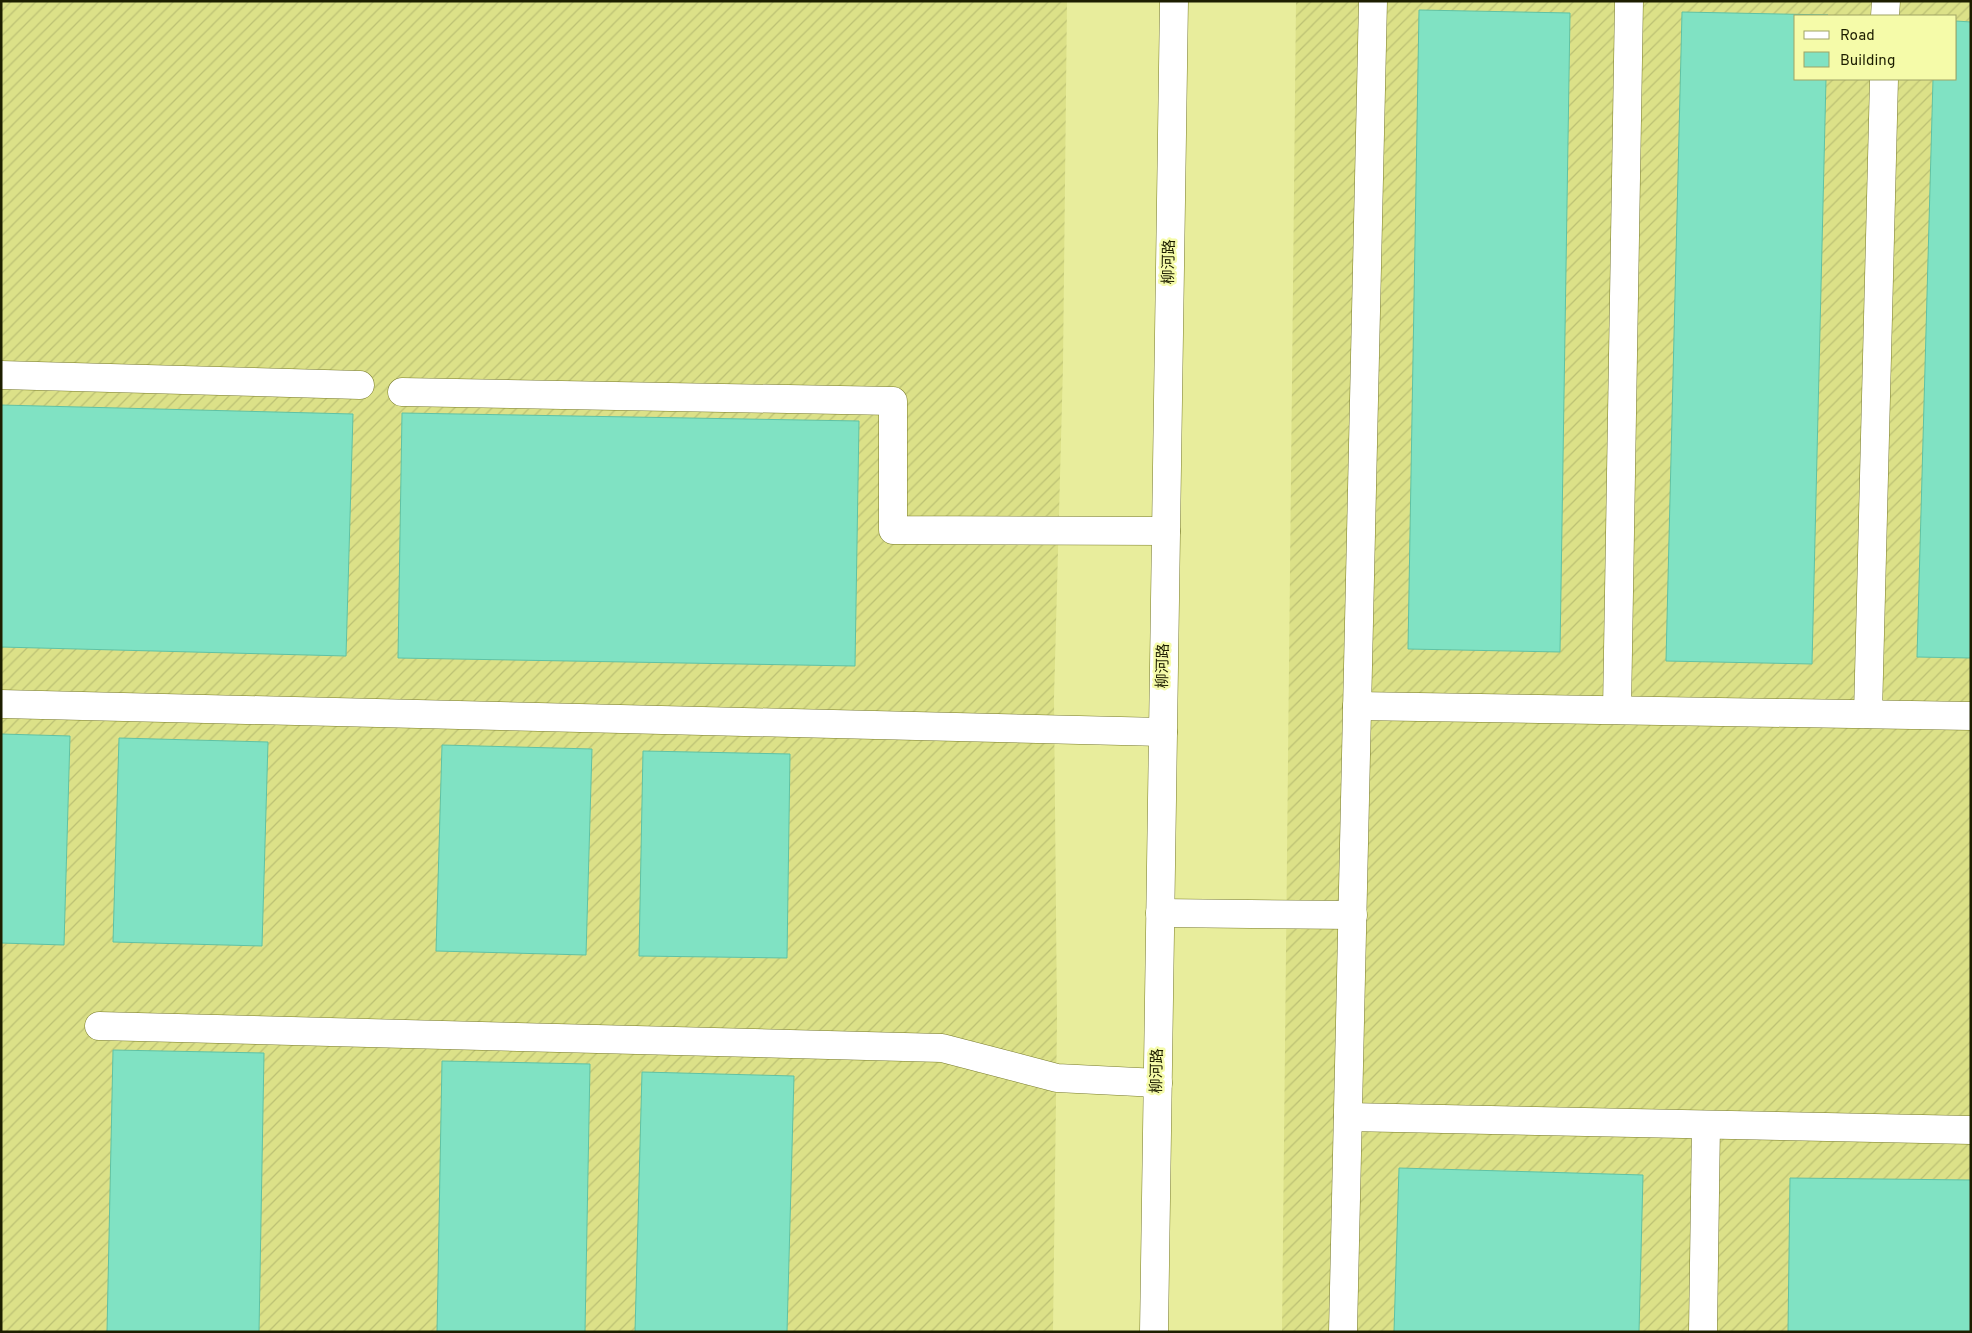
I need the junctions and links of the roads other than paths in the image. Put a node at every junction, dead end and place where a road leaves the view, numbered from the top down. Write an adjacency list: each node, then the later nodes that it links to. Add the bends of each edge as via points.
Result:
1 (1174, 1): 10 (street, 柳河路)
2 (1373, 1): 12 (street)
3 (1629, 1): 13 (street)
4 (1886, 1): 5 (street)
5 (1886, 15)
6 (1884, 80): 14 (street)
7 (1, 375): 8 (street)
8 (360, 385)
9 (402, 392): 10 (street, via 893,401 893,530)
10 (1166, 531): 16 (street, 柳河路)
11 (1, 704): 16 (street)
12 (1357, 706): 13 (street); 18 (street)
13 (1617, 710): 14 (street)
14 (1868, 714): 15 (street)
15 (1971, 716)
16 (1163, 732): 17 (street, 柳河路)
17 (1160, 913): 18 (street); 20 (street, 柳河路)
18 (1353, 915): 21 (street)
19 (99, 1026): 20 (street, via 942,1048 1057,1078)
20 (1158, 1083): 24 (street, 柳河路)
21 (1348, 1118): 22 (street); 25 (street)
22 (1706, 1125): 23 (street); 26 (street)
23 (1971, 1130)
24 (1154, 1332)
25 (1344, 1332)
26 (1703, 1332)

